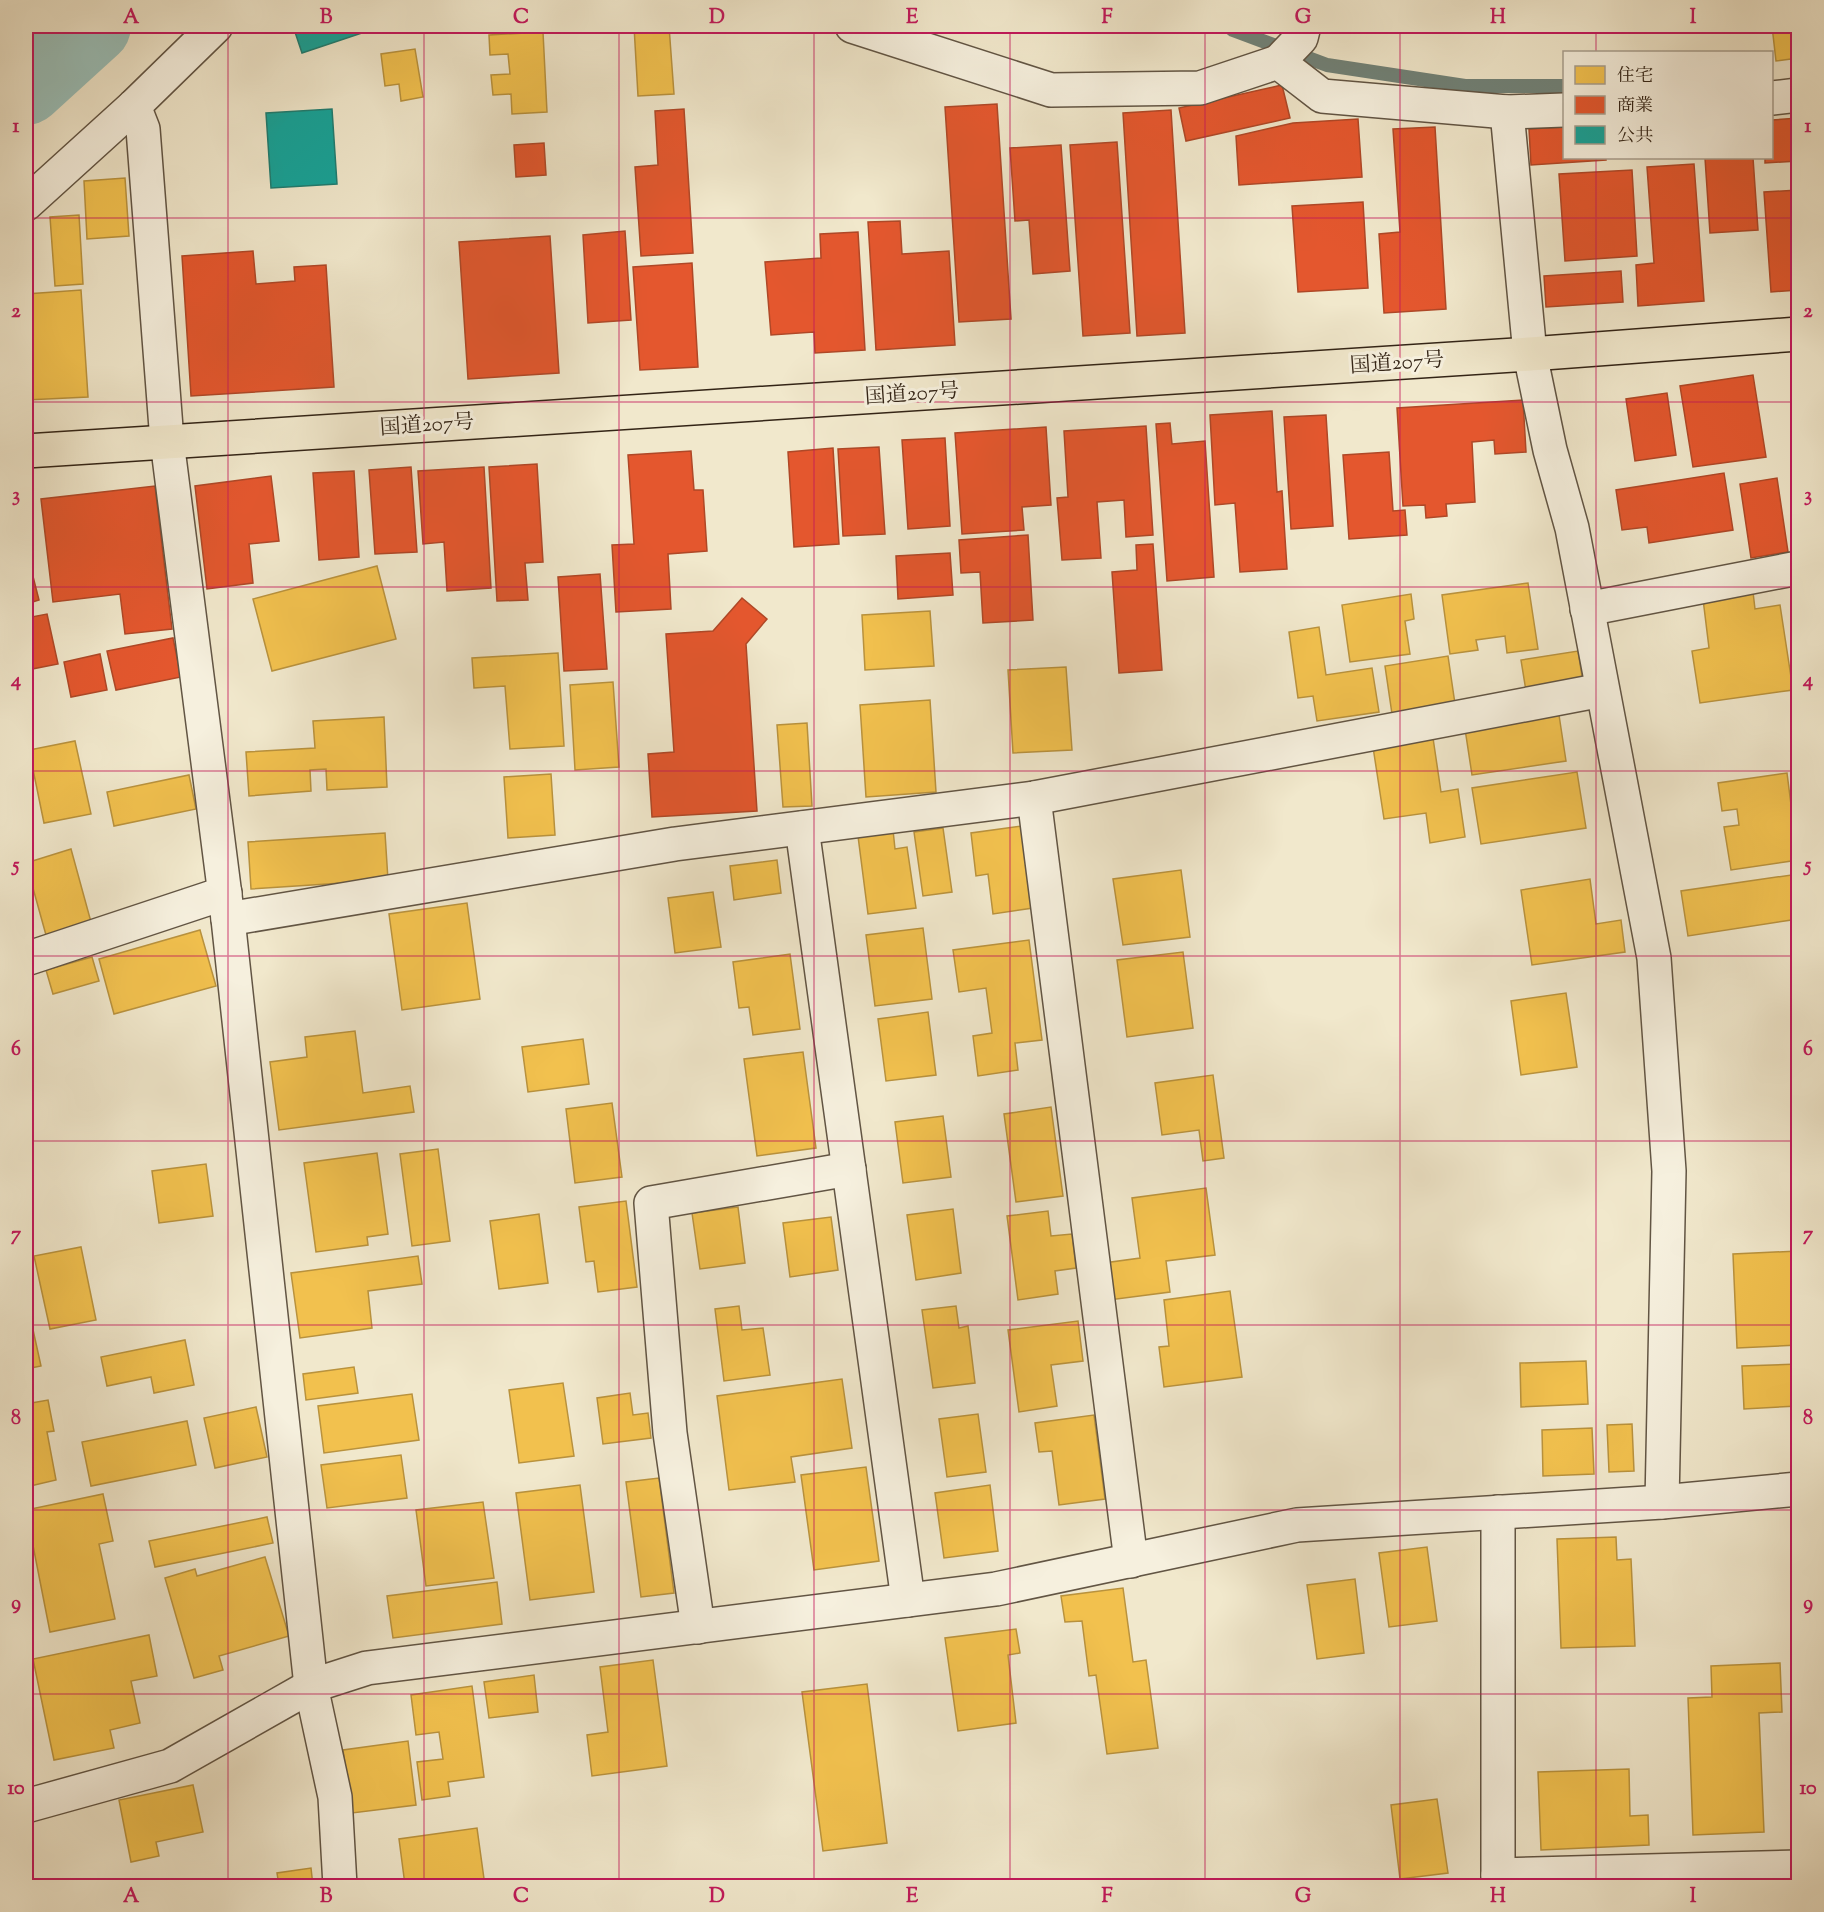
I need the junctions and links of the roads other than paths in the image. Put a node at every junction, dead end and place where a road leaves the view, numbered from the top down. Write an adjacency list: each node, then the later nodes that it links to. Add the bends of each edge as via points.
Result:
1 (216, 26): 7 (street)
2 (852, 26): 4 (street, via 1051,90 1200,88)
3 (1303, 32): 4 (street)
4 (1278, 62): 9 (street, via 1322,96)
5 (1798, 95): 6 (street)
6 (1773, 98)
7 (134, 106): 10 (street); 13 (street, via 143,129)
8 (1563, 110): 9 (street)
9 (1507, 112): 12 (street)
10 (26, 204)
11 (1798, 334): 12 (highway, 国道207号)
12 (1530, 354): 13 (highway, 国道207号); 16 (street, via 1550,450 1572,528)
13 (167, 441): 14 (highway, 国道207号); 20 (street)
14 (26, 451)
15 (1798, 568): 16 (street)
16 (1587, 609): 17 (street)
17 (1602, 690): 18 (street); 24 (street, via 1654,958 1669,1171)
18 (1034, 798): 19 (street); 26 (street)
19 (802, 828): 20 (street); 22 (street)
20 (227, 906): 21 (street); 29 (street)
21 (26, 959)
22 (849, 1169): 27 (street); 28 (street, via 651,1203 669,1433)
23 (1798, 1489): 24 (street)
24 (1662, 1502): 25 (street)
25 (1498, 1512): 26 (street, via 1297,1526); 32 (street)
26 (1131, 1561): 27 (street, via 996,1589)
27 (908, 1600): 28 (street)
28 (698, 1627): 29 (street, via 367,1668)
29 (311, 1686): 30 (street, via 170,1766); 33 (street, via 335,1797)
30 (26, 1806)
31 (1798, 1867): 32 (street)
32 (1498, 1881)
33 (340, 1887)

